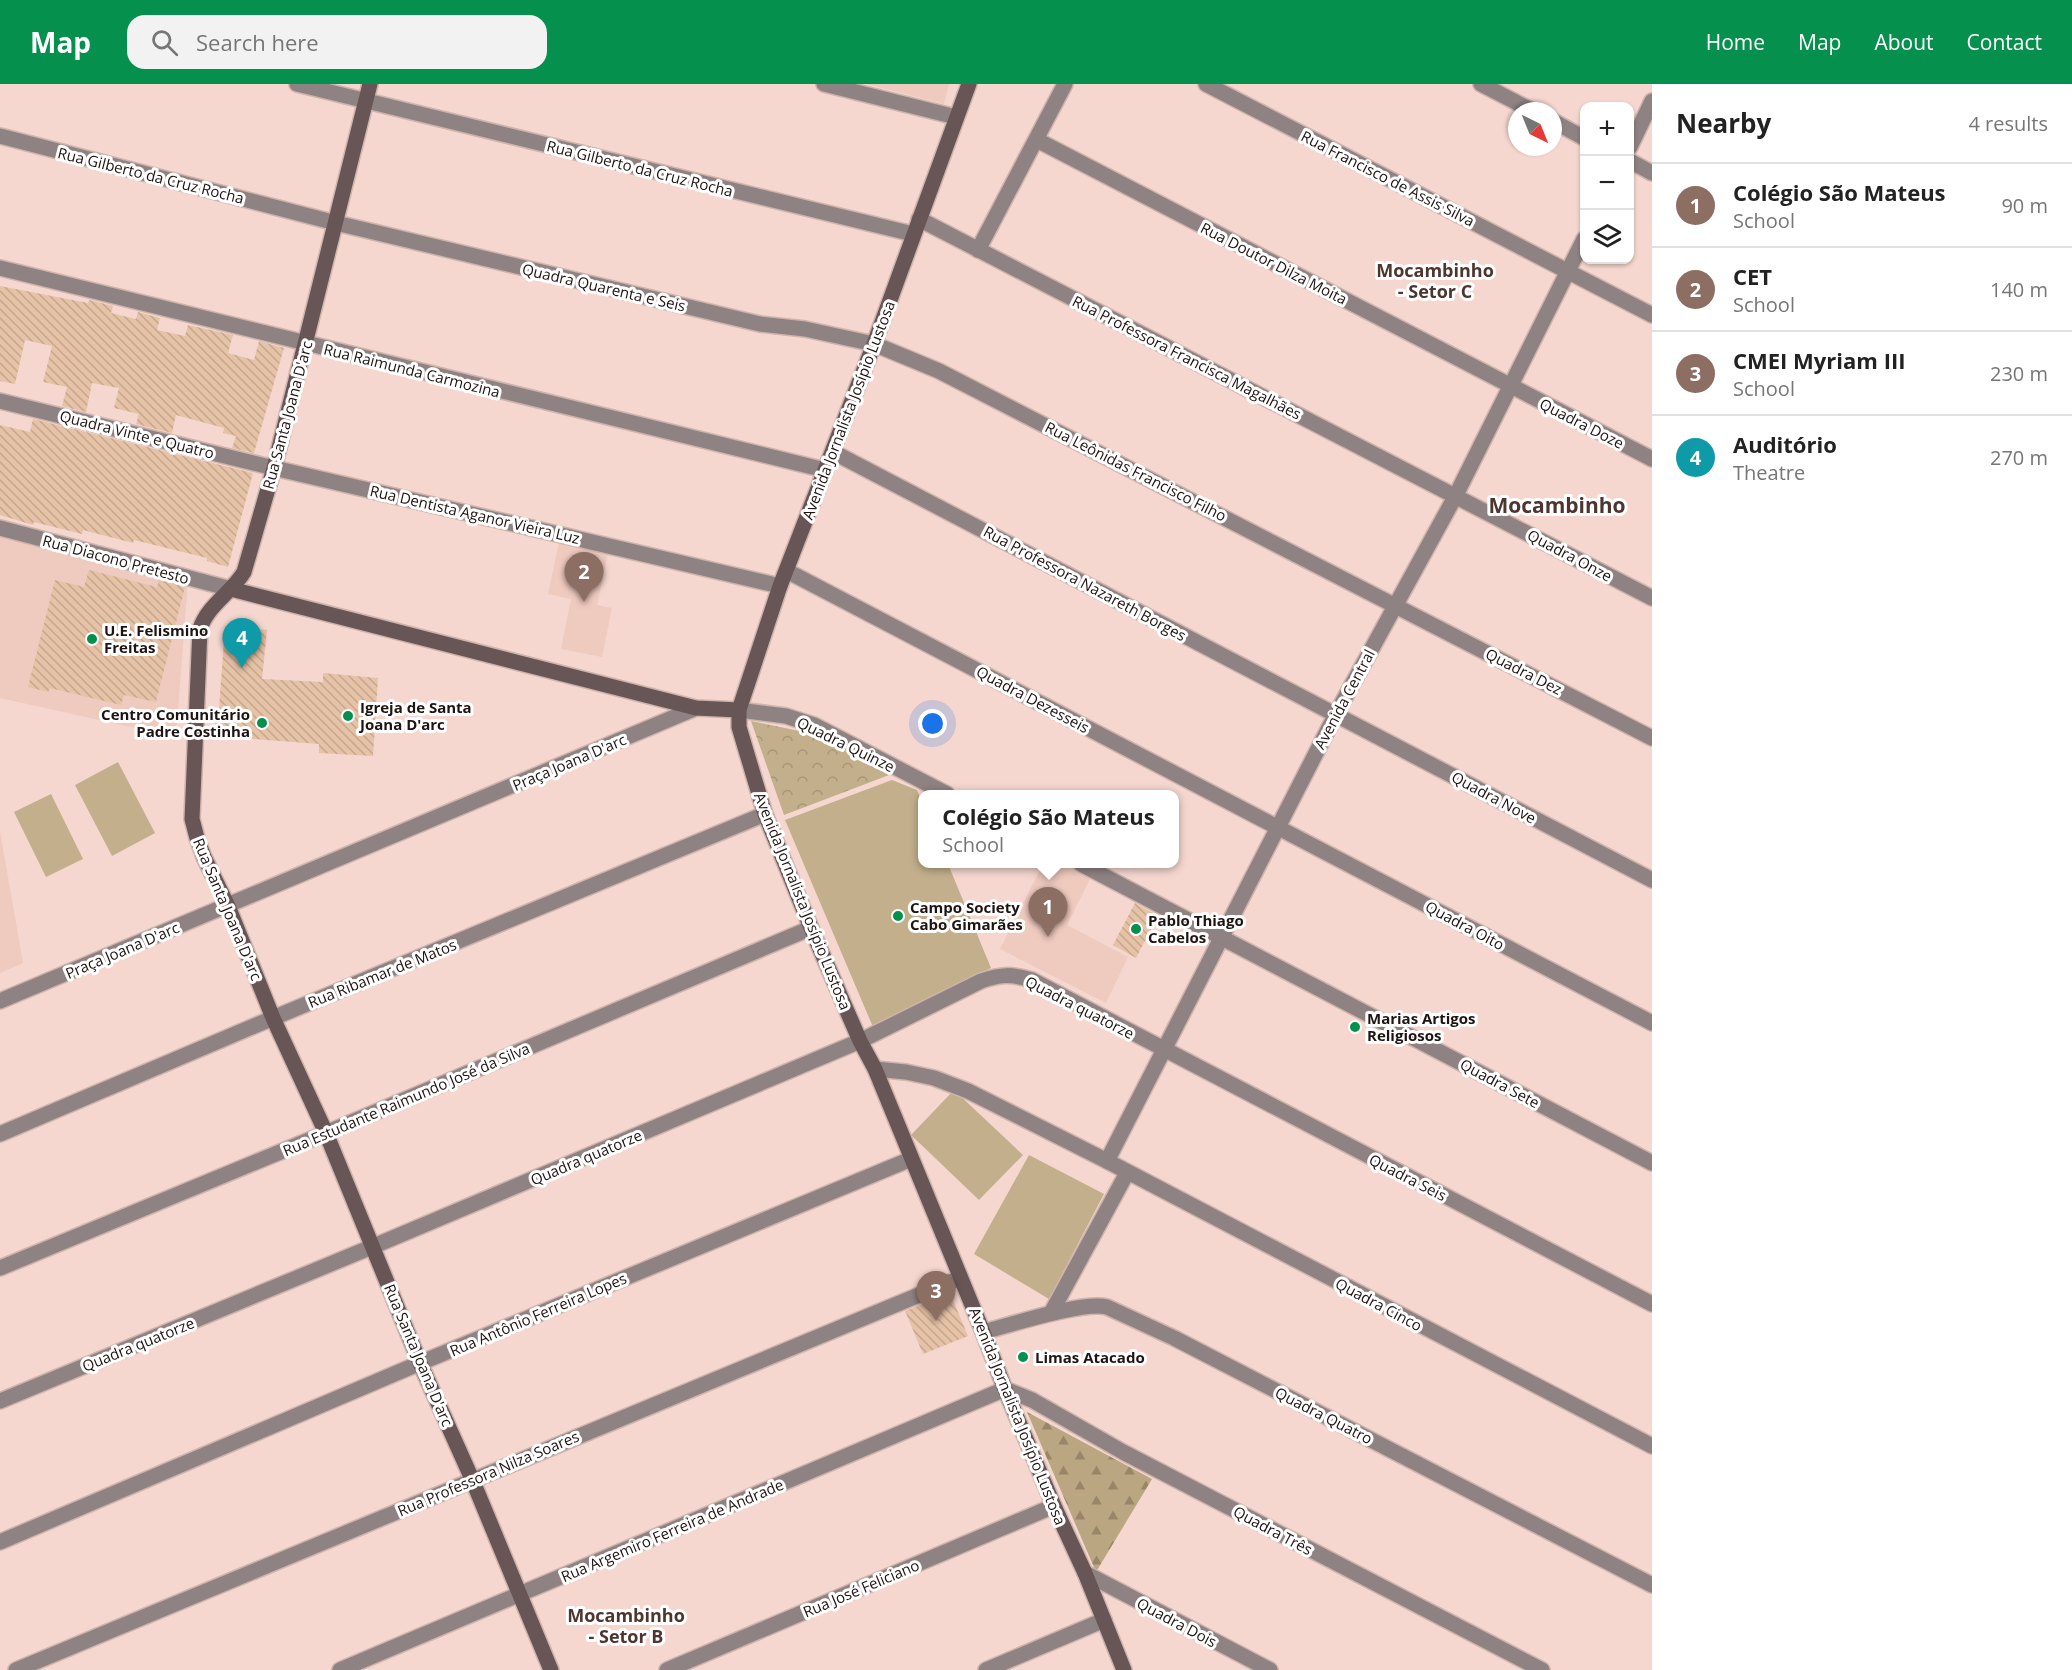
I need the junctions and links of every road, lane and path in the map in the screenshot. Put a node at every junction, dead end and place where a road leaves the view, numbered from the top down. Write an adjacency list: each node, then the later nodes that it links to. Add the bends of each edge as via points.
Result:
1 (297, 84): 8 (street, Rua Gilberto da Cruz Rocha)
2 (370, 84): 8 (street, Rua Santa Joana D'arc)
3 (824, 84): 11 (street)
4 (969, 84): 11 (street, Avenida Jornalista Josípio Lustosa)
5 (1065, 84): 16 (street)
6 (1206, 84): 25 (street, Rua Francisco de Assis Silva)
7 (1481, 84): 10 (street)
8 (366, 101): 20 (street, Rua Santa Joana D'arc); 21 (street, Rua Gilberto da Cruz Rocha)
9 (1652, 101): 15 (street)
10 (1516, 102)
11 (956, 117): 19 (street, Avenida Jornalista Josípio Lustosa)
12 (1562, 126): 14 (street)
13 (0, 136): 20 (street, Rua Gilberto da Cruz Rocha)
14 (1580, 136)
15 (1634, 137)
16 (1037, 140): 23 (street); 29 (street, Rua Doutor Dilza Moita)
17 (1634, 164): 18 (street)
18 (1652, 173)
19 (919, 219): 21 (street, Avenida Jornalista Josípio Lustosa); 23 (street, Rua Professora Francisca Magalhães)
20 (336, 223): 27 (street, Rua Santa Joana D'arc); 28 (street, Quadra Quarenta e Seis, via 760,324)
21 (914, 234): 28 (street, Avenida Jornalista Josípio Lustosa)
22 (1580, 248): 25 (street, Avenida Central)
23 (978, 250): 35 (street, Rua Professora Francisca Magalhães)
24 (0, 268): 27 (street, Rua Raimunda Carmozina)
25 (1569, 272): 26 (street, Rua Francisco de Assis Silva); 29 (street, Avenida Central)
26 (1652, 315)
27 (306, 344): 33 (street, Rua Santa Joana D'arc); 34 (street, Rua Raimunda Carmozina)
28 (874, 344): 31 (street, Avenida Jornalista Josípio Lustosa); 41 (street, Rua Leônidas Francisco Filho, via 939,371)
29 (1512, 387): 32 (street, Quadra Doze); 35 (street, Avenida Central)
30 (0, 400): 33 (street, Quadra Vinte e Quatro)
31 (833, 452): 34 (street, Avenida Jornalista Josípio Lustosa); 44 (street, Rua Professora Nazareth Borges)
32 (1652, 459)
33 (274, 468): 38 (street, Rua Dentista Aganor Vieira Luz); 39 (street, Rua Santa Joana D'arc, via 244,572)
34 (825, 470): 37 (street, Avenida Jornalista Josípio Lustosa)
35 (1456, 495): 40 (street, Quadra Onze); 41 (street, Avenida Central)
36 (0, 528): 39 (street, Rua Diacono Pretesto)
37 (787, 571): 38 (street, Avenida Jornalista Josípio Lustosa); 48 (street, Quadra Dezesseis)
38 (780, 586): 43 (street, Avenida Jornalista Josípio Lustosa)
39 (231, 589): 42 (street); 51 (street, Rua Santa Joana D'arc, via 206,616 200,629 192,810 197,838)
40 (1652, 598)
41 (1395, 604): 44 (street, Avenida Central); 45 (street, Quadra Dez)
42 (696, 708): 43 (street); 51 (street, Praça Joana D'arc)
43 (739, 710): 46 (street, Quadra Quinze, via 786,716 814,725); 47 (street, Avenida Jornalista Josípio Lustosa, via 739,727)
44 (1336, 714): 48 (street, Avenida Central); 50 (street, Quadra Nove)
45 (1652, 738)
46 (938, 790)
47 (765, 814): 52 (street, Avenida Jornalista Josípio Lustosa); 55 (street, Rua Ribamar de Matos)
48 (1278, 827): 53 (street, Avenida Central); 56 (street, Quadra Oito)
49 (1089, 868): 53 (street)
50 (1652, 880)
51 (228, 906): 54 (street, Praça Joana D'arc); 55 (street, Rua Santa Joana D'arc)
52 (811, 928): 57 (street, Avenida Jornalista Josípio Lustosa); 60 (street, Rua Estudante Raimundo José da Silva)
53 (1221, 936): 58 (street, Avenida Central); 64 (street, Quadra Sete)
54 (0, 1001)
55 (273, 1018): 60 (street, Rua Santa Joana D'arc); 61 (street, Rua Ribamar de Matos)
56 (1652, 1023)
57 (860, 1041): 58 (street, Quadra quatorze, via 981,981 1011,974 1032,980); 59 (street, Avenida Jornalista Josípio Lustosa); 66 (street, Quadra quatorze)
58 (1164, 1051): 63 (street, Avenida Central); 69 (street, Quadra Seis)
59 (875, 1069): 62 (street, Avenida Jornalista Josípio Lustosa); 63 (street, via 933,1078 968,1091)
60 (326, 1133): 66 (street, Rua Santa Joana D'arc); 67 (street, Rua Estudante Raimundo José da Silva)
61 (0, 1134)
62 (911, 1159): 68 (street, Avenida Jornalista Josípio Lustosa); 72 (street, Rua Antônio Ferreira Lopes)
63 (1107, 1161): 65 (street, Quadra Cinco)
64 (1652, 1163)
65 (1127, 1173): 70 (street); 75 (street, Quadra Cinco)
66 (374, 1246): 72 (street, Rua Santa Joana D'arc); 74 (street, Quadra quatorze)
67 (0, 1268)
68 (960, 1278): 71 (street, Avenida Jornalista Josípio Lustosa); 76 (street, Rua Professora Nilza Soares)
69 (1652, 1304)
70 (1051, 1314): 71 (street, Quadra Quatro); 80 (street, Quadra Quatro, via 1098,1305 1141,1321)
71 (983, 1332): 73 (street, Avenida Jornalista Josípio Lustosa)
72 (420, 1363): 76 (street, Rua Santa Joana D'arc); 78 (street, Rua Antônio Ferreira Lopes)
73 (1005, 1389): 77 (street, Avenida Jornalista Josípio Lustosa); 81 (street, Rua Argemiro Ferreira de Andrade); 90 (street, Quadra Três)
74 (0, 1401)
75 (1652, 1446)
76 (472, 1479): 81 (street, Rua Santa Joana D'arc); 83 (street, Rua Professora Nilza Soares)
77 (1054, 1506): 79 (street, Avenida Jornalista Josípio Lustosa); 86 (street, Rua José Feliciano)
78 (0, 1542)
79 (1085, 1573): 82 (street, Avenida Jornalista Josípio Lustosa); 89 (street, Quadra Dois)
80 (1652, 1585)
81 (520, 1594): 84 (street, Rua Argemiro Ferreira de Andrade); 85 (street, Rua Santa Joana D'arc)
82 (1104, 1620): 87 (street); 88 (street, Avenida Jornalista Josípio Lustosa)
83 (16, 1670)
84 (339, 1670)
85 (551, 1670)
86 (667, 1670)
87 (986, 1670)
88 (1124, 1670)
89 (1270, 1670)
90 (1542, 1670)

